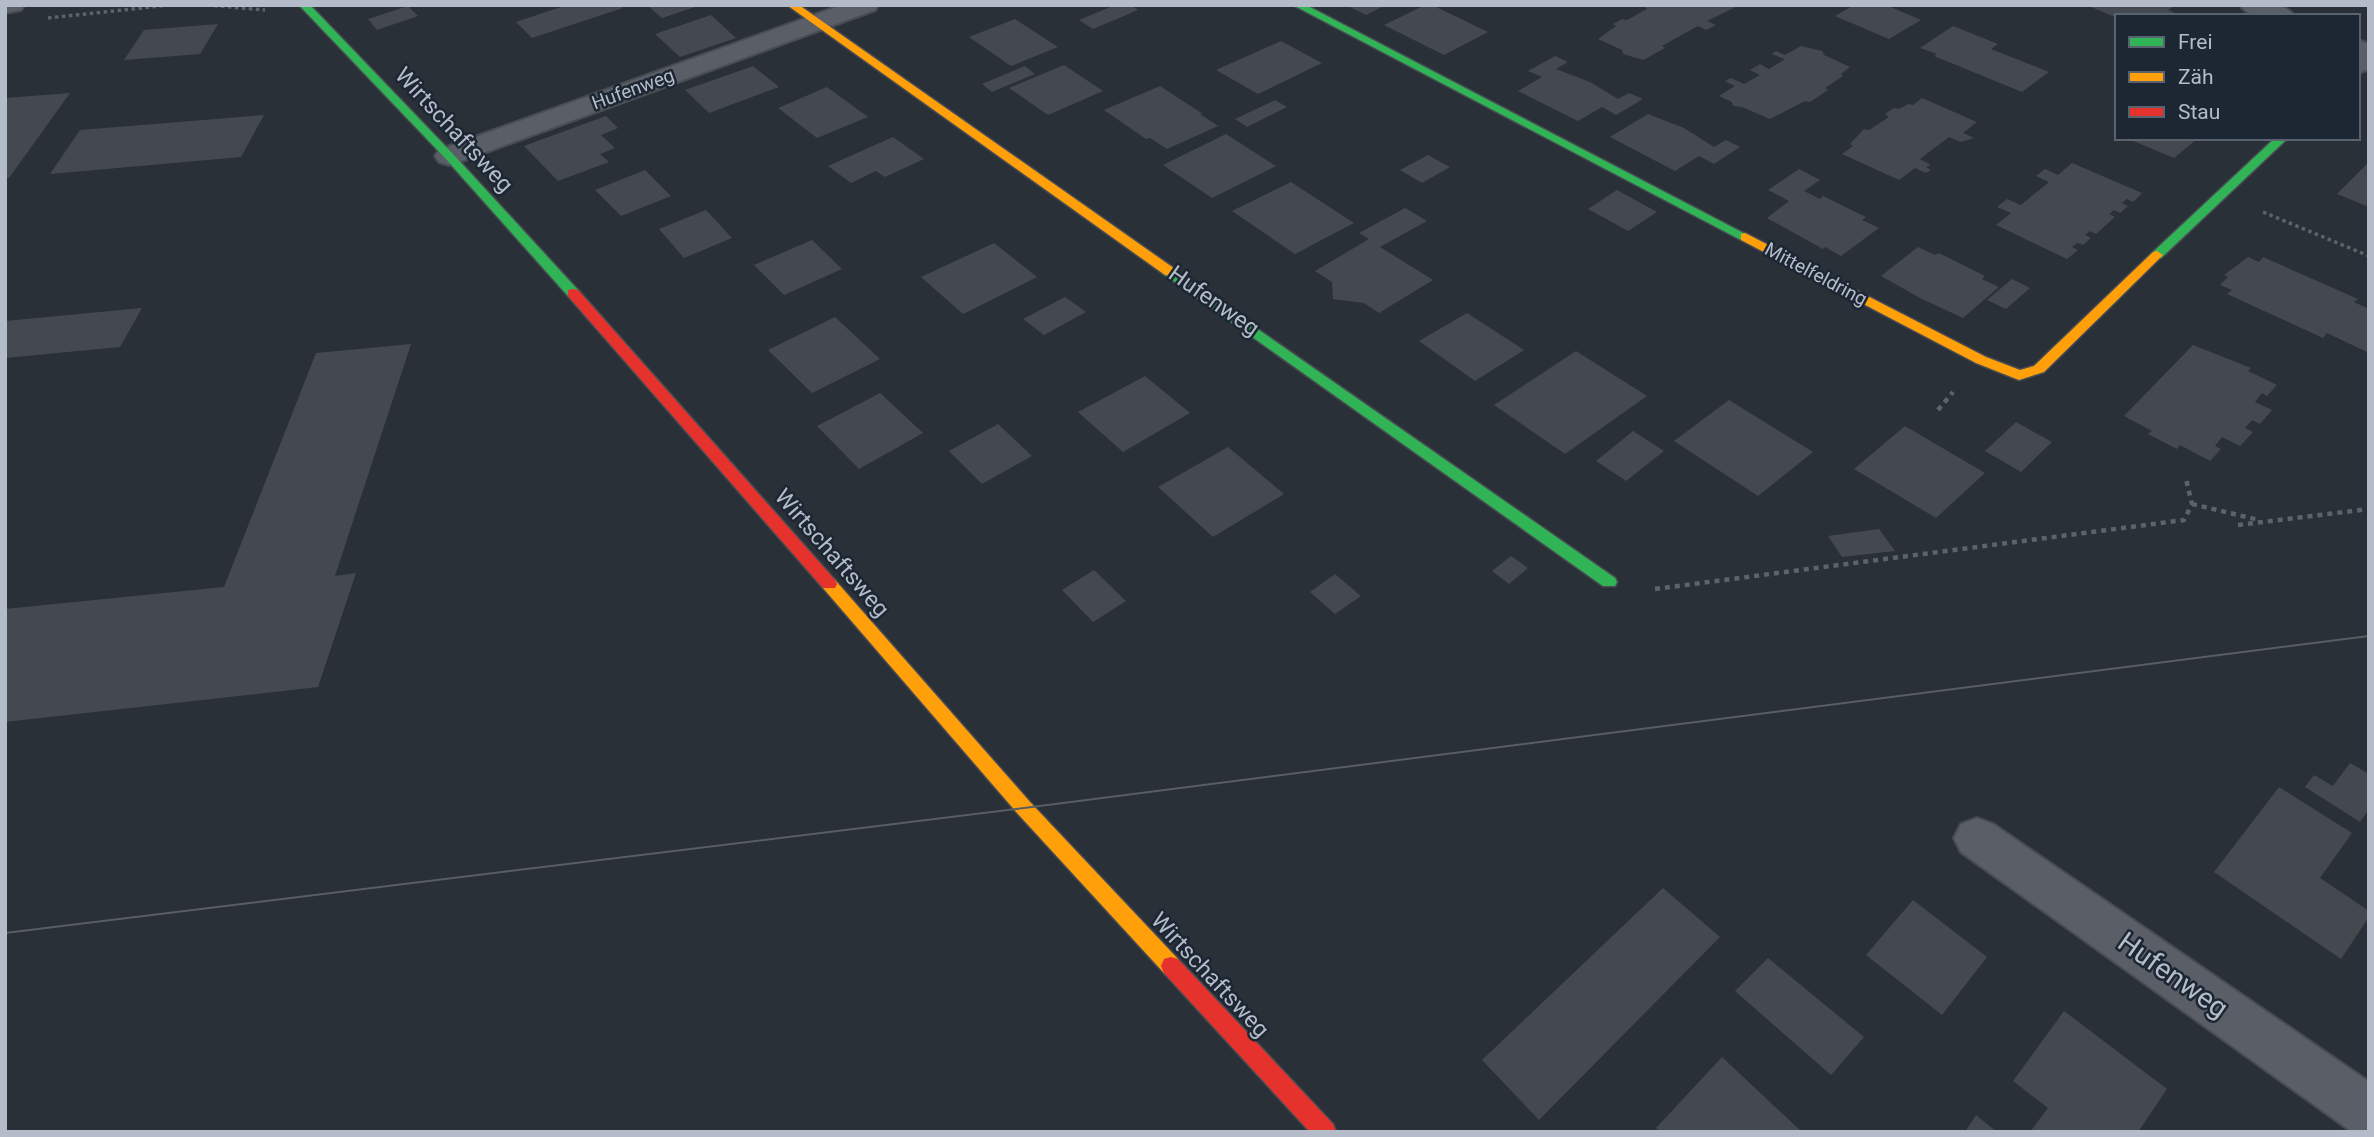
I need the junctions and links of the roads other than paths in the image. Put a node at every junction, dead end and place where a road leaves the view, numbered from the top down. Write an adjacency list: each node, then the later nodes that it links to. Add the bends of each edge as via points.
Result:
1 (12, 5): 6 (street)
2 (792, 5): 9 (street, Hufenweg)
3 (866, 5): 9 (street)
4 (1298, 5): 10 (street, Mittelfeldring, via 1981,360 2019,375 2039,369)
5 (2252, 5): 8 (street)
6 (5, 6)
7 (305, 6): 11 (street, Wirtschaftsweg)
8 (2277, 14)
9 (817, 23): 11 (street, Hufenweg); 12 (street, Hufenweg)
10 (2280, 140)
11 (449, 156): 15 (street, Wirtschaftsweg, via 647,375 1024,808)
12 (1609, 582)
13 (1978, 838): 14 (street, Hufenweg)
14 (2369, 1113)
15 (1325, 1132)

